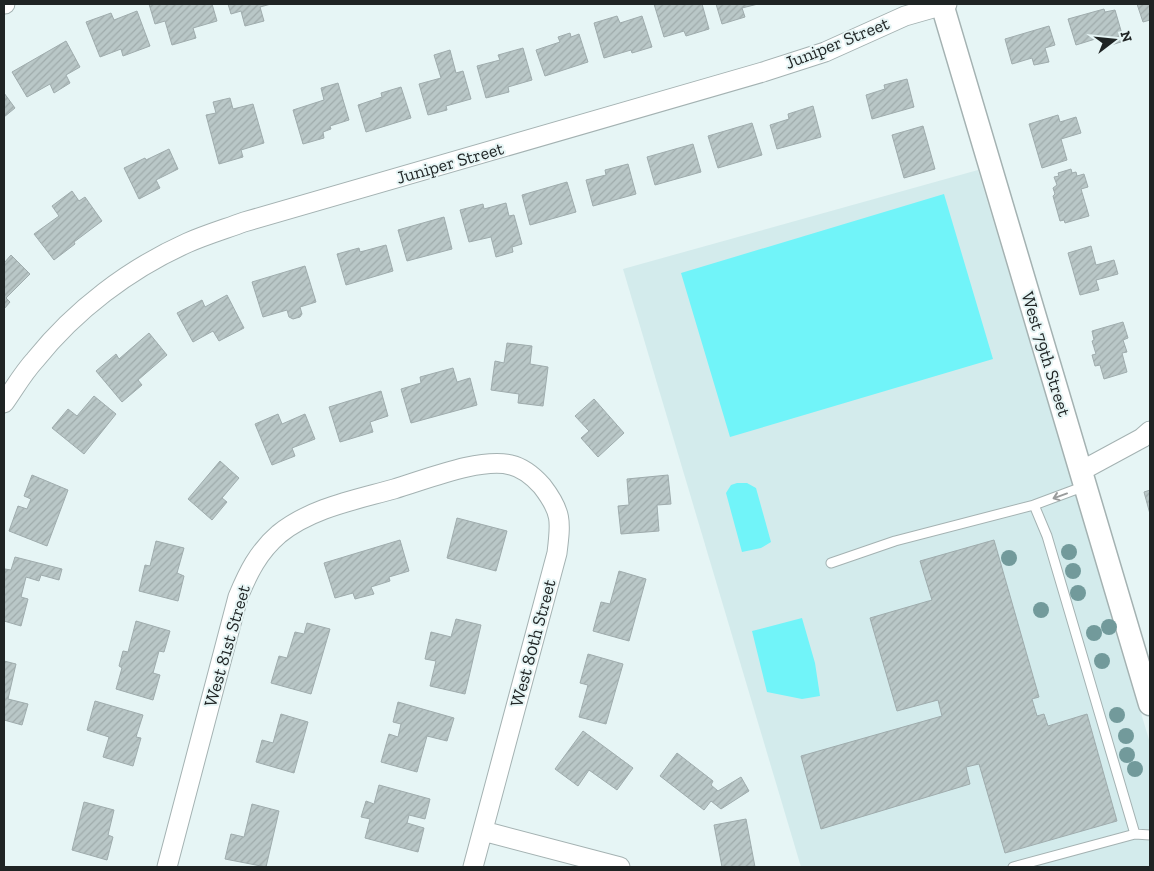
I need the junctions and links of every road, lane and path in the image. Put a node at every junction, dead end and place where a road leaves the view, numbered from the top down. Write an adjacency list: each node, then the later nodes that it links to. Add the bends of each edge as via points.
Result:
1 (944, 4): 2 (street, Juniper Street, via 905,16 825,52 763,72 244,222 187,243 138,269 99,296 34,360); 5 (street, West 79th Street)
2 (4, 403)
3 (1150, 431): 5 (street)
4 (518, 468): 9 (street, West 80th Street, via 532,475 554,502 560,526 557,553); 12 (street, West 81st Street, via 491,462 323,509 298,520 266,547 250,569 238,597)
5 (1083, 478): 6 (lane, one-way to 6); 8 (street, West 79th Street)
6 (1034, 505): 7 (lane, via 895,541); 10 (lane, via 1047,536)
7 (831, 563)
8 (1150, 704)
9 (483, 831): 13 (street, West 80th Street); 14 (street)
10 (1135, 834): 11 (lane); 15 (lane)
11 (1150, 835)
12 (167, 867)
13 (473, 867)
14 (620, 867)
15 (1013, 867)

